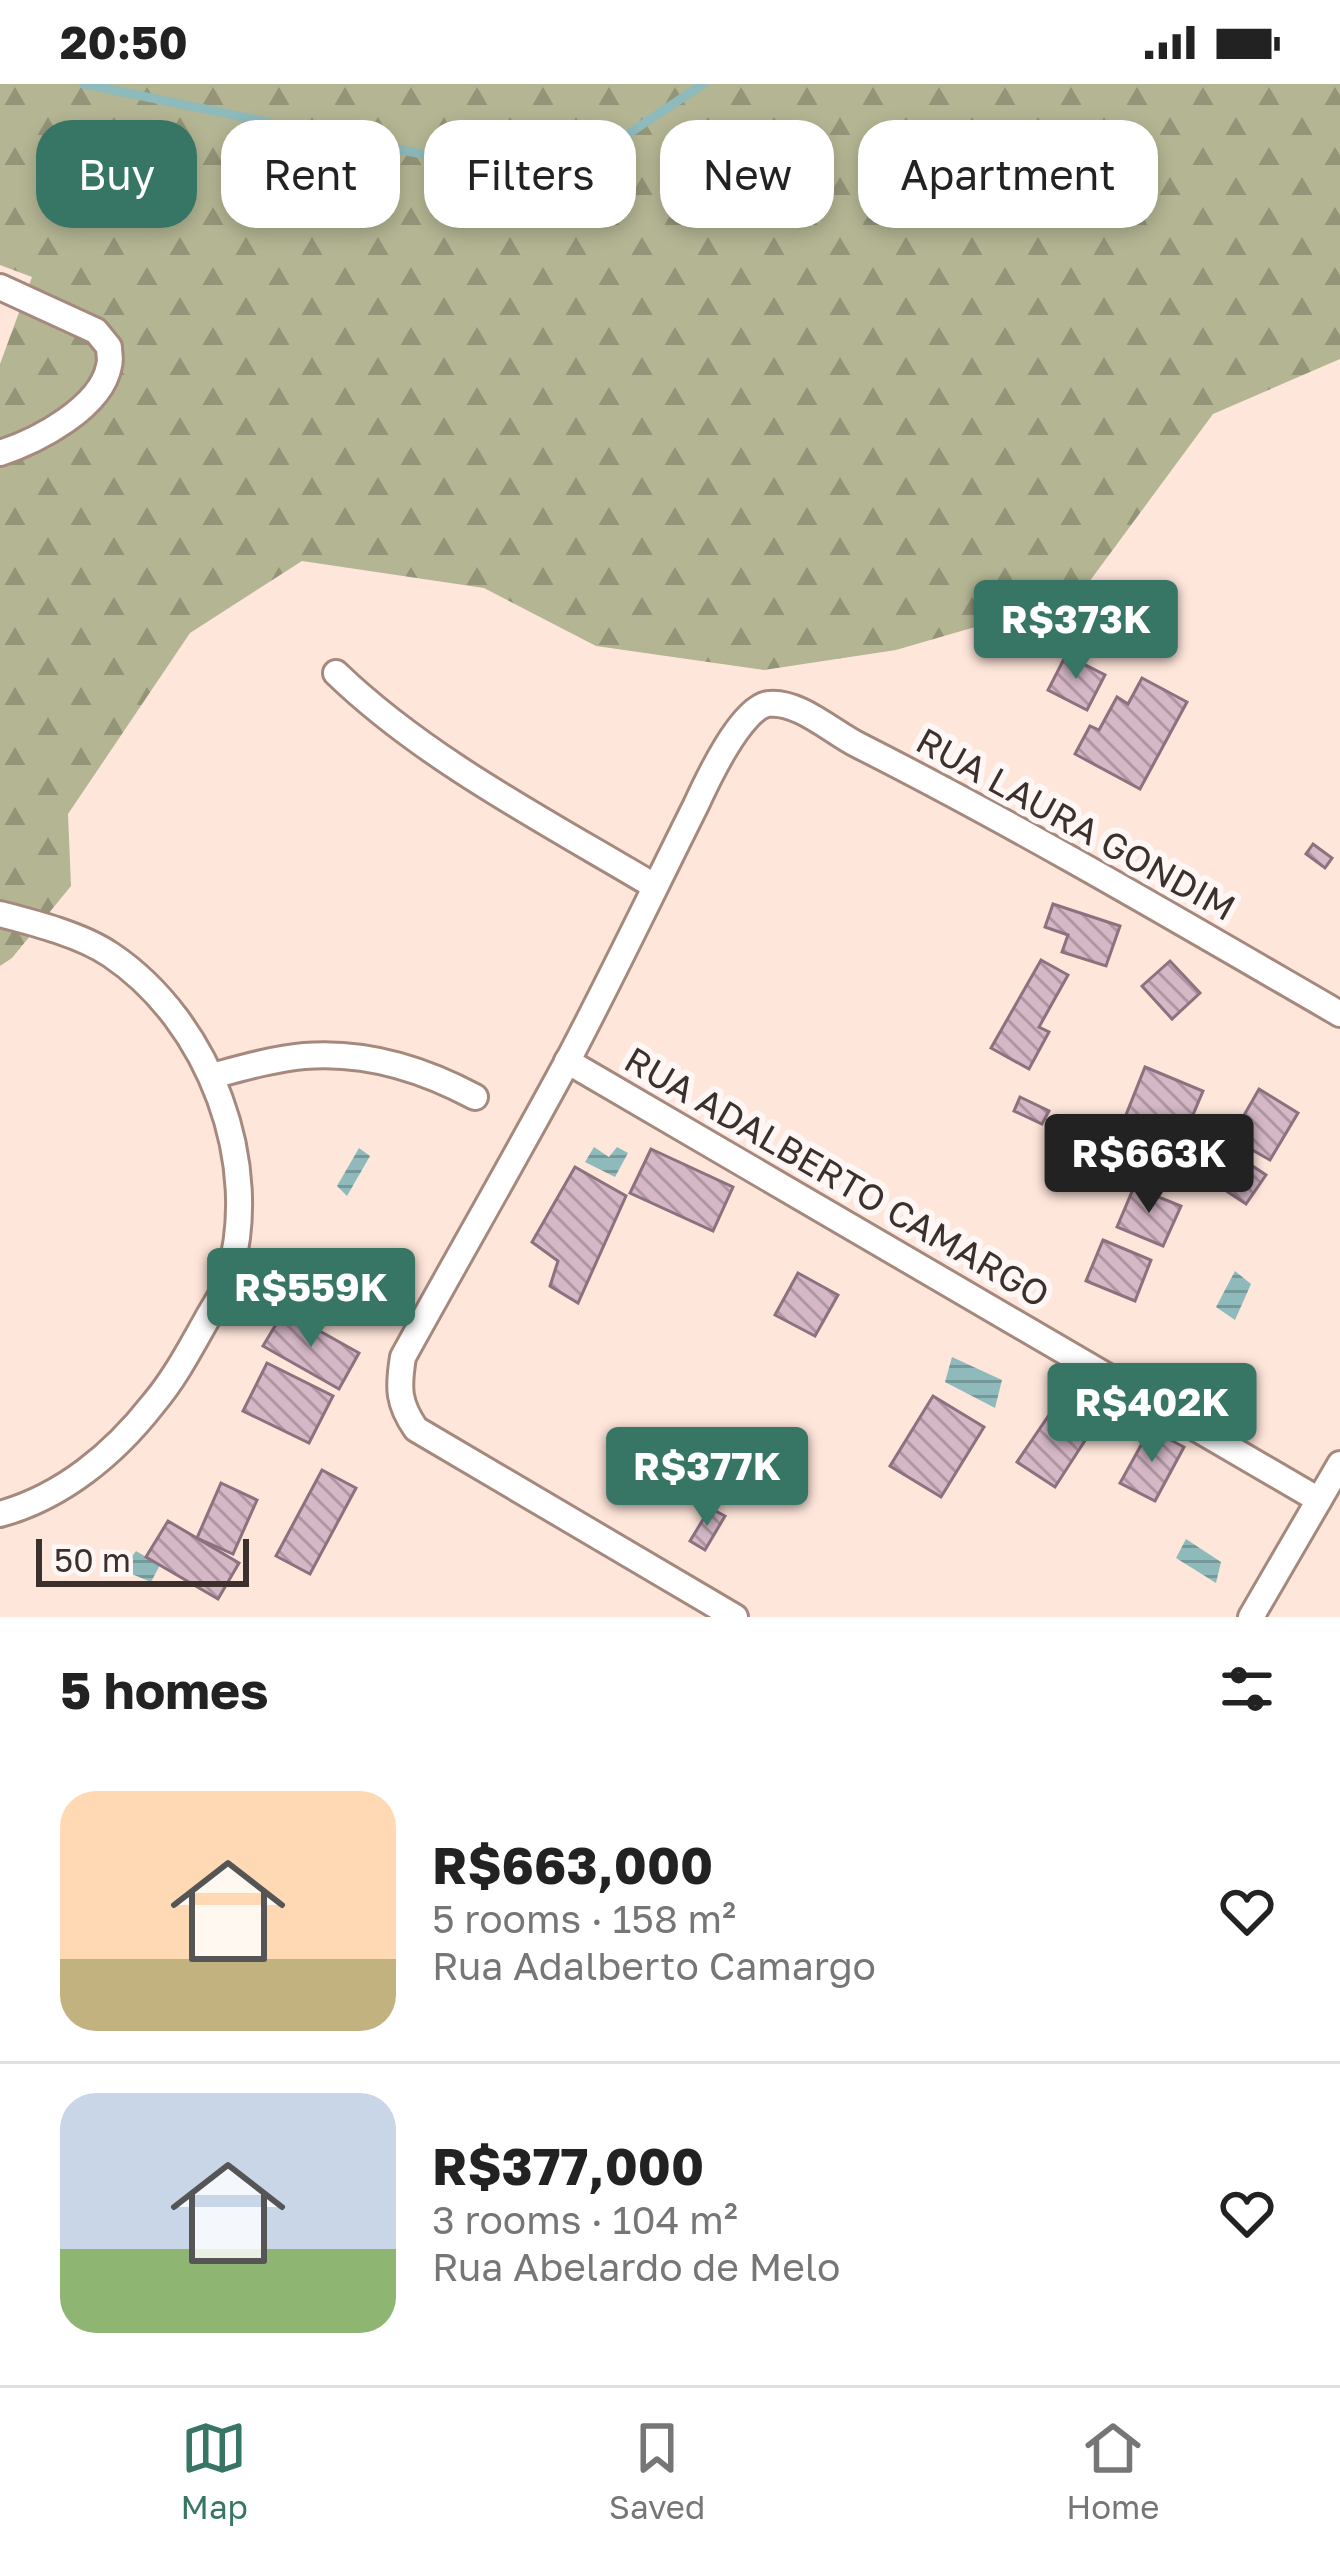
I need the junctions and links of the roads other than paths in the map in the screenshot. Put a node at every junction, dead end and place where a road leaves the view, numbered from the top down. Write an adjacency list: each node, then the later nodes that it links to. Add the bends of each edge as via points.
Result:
1 (0, 286): 2 (street, via 96,331 109,347 109,368 89,402 40,438)
2 (0, 453)
3 (336, 673): 4 (street, via 430,748)
4 (654, 886): 6 (street, RUA LAURA GONDIM, via 735,735 760,706 773,703 986,812); 7 (street)
5 (0, 914): 8 (street, via 108,952 175,1016)
6 (1340, 1015)
7 (567, 1061): 11 (street, RUA ADALBERTO CAMARGO); 13 (street, via 403,1357 403,1409 416,1429)
8 (212, 1076): 9 (street, via 279,1059 342,1058 395,1064); 12 (street, via 238,1193 228,1281 173,1380 127,1437 59,1491)
9 (475, 1097)
10 (1340, 1464): 11 (street)
11 (1319, 1500): 14 (street)
12 (0, 1514)
13 (734, 1617)
14 (1251, 1617)

